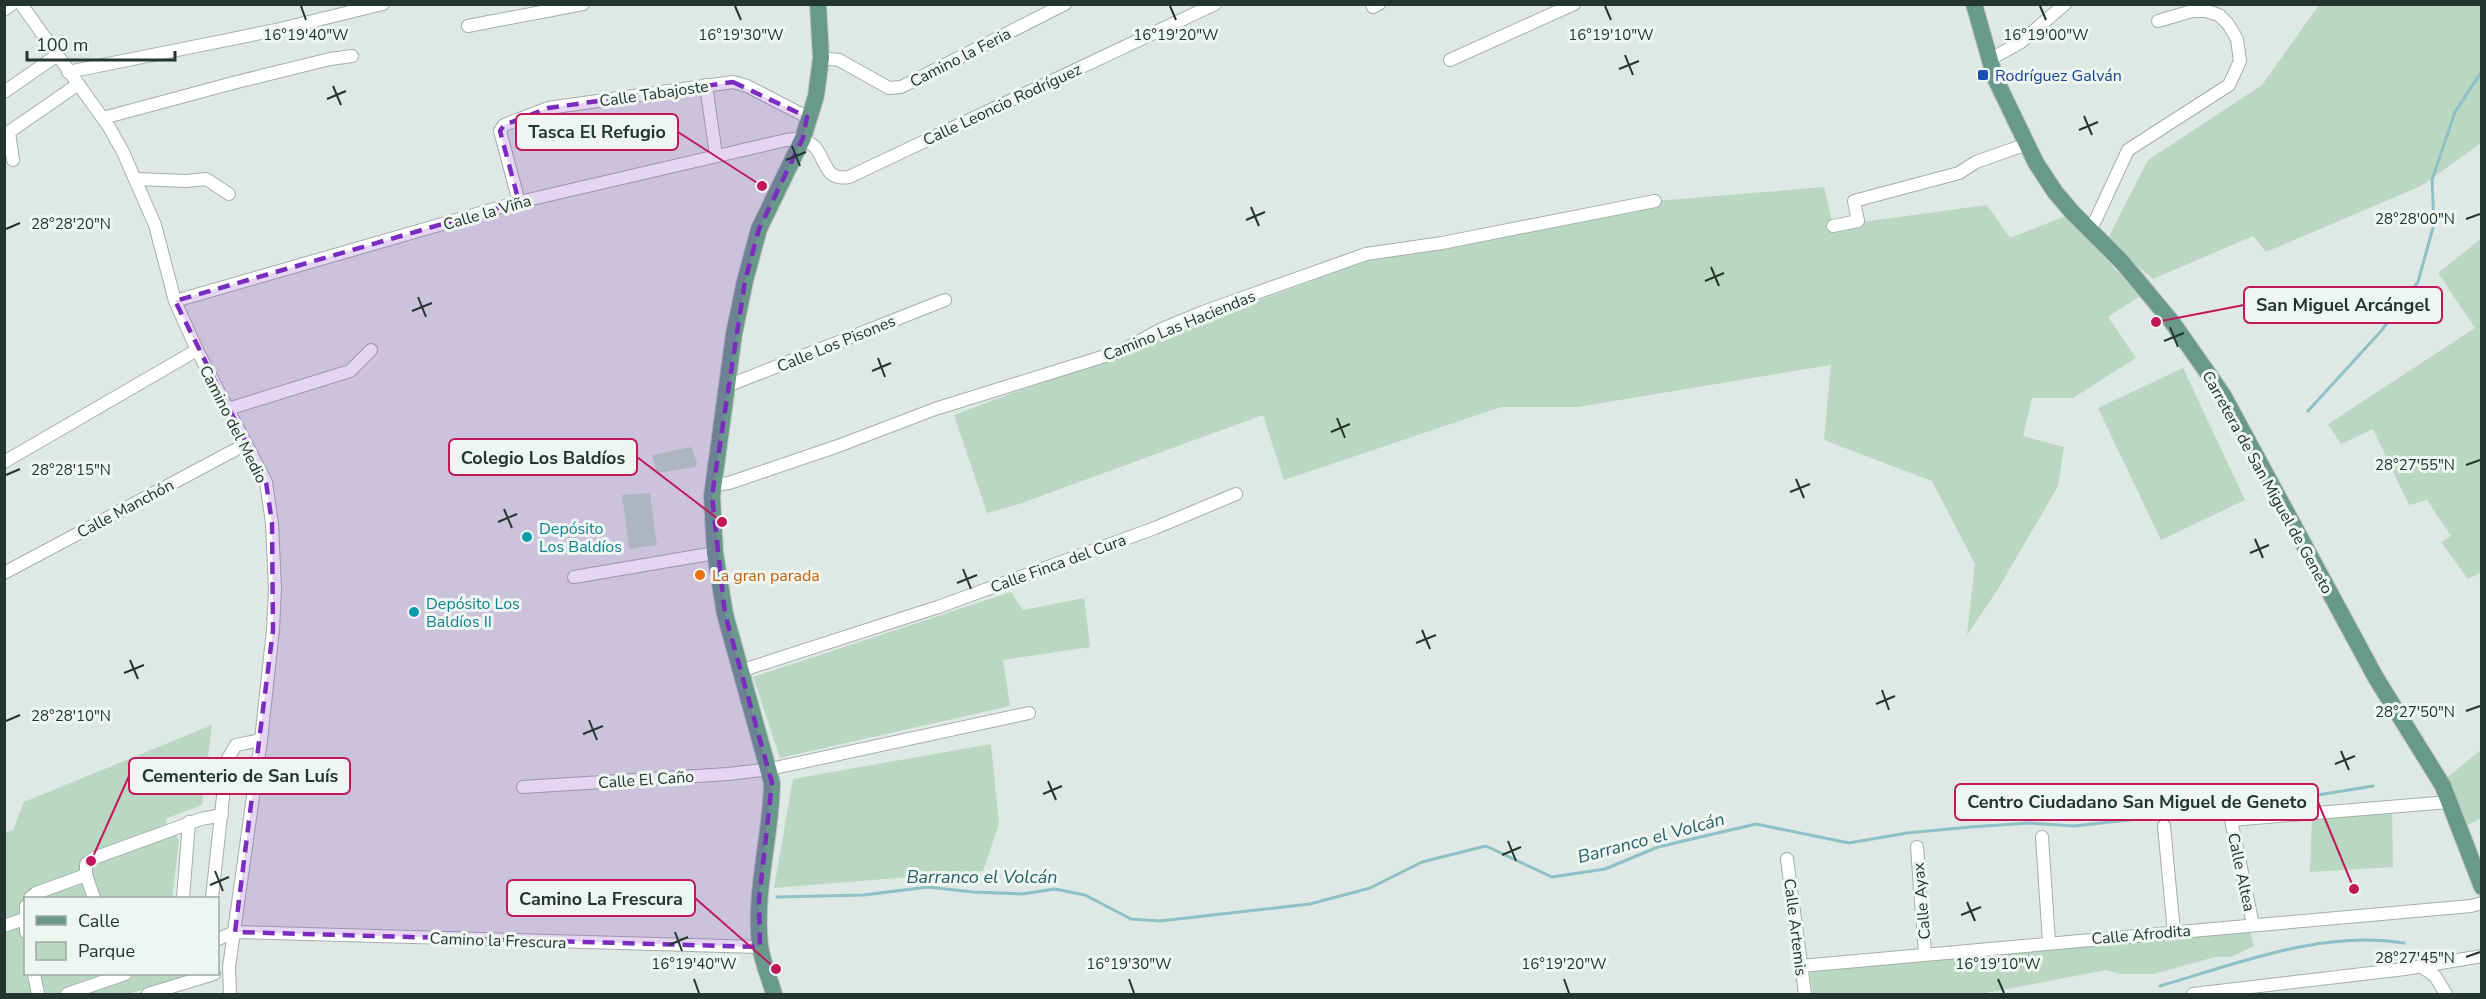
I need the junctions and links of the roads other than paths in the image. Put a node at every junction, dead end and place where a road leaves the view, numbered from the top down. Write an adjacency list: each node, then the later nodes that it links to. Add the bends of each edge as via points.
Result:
1 (12, 4): 13 (street)
2 (21, 4): 16 (street, Camino del Medio)
3 (383, 4): 21 (street)
4 (583, 4): 15 (street)
5 (818, 4): 18 (main road)
6 (1065, 4): 18 (street, Camino la Feria, via 901,87 889,88 839,60)
7 (1215, 4): 27 (street, Calle Leoncio Rodríguez, via 849,177 833,177 815,147)
8 (1372, 4): 9 (street)
9 (1379, 4)
10 (1974, 4): 20 (main road, Carretera de San Miguel de Geneto)
11 (2065, 4): 20 (street, via 2021,42)
12 (1571, 5): 19 (street)
13 (4, 10)
14 (2158, 21): 36 (street, via 2192,11 2219,15 2237,39 2240,61 2229,86 2128,150)
15 (468, 26)
16 (56, 56): 21 (street, Camino del Medio); 24 (street)
17 (352, 56): 26 (street)
18 (821, 58): 25 (main road, via 816,96)
19 (1450, 60)
20 (1989, 60): 28 (main road, Carretera de San Miguel de Geneto)
21 (68, 72): 22 (street, Camino del Medio)
22 (78, 85): 26 (street, Camino del Medio); 30 (street, via 9,132)
23 (706, 85): 25 (street, Calle Tabajoste, via 733,82 747,86); 29 (street); 34 (street, Calle Tabajoste, via 548,108 504,124 500,130)
24 (4, 92)
25 (807, 117): 27 (main road)
26 (103, 118): 31 (street, Camino del Medio)
27 (802, 138): 29 (street, Calle la Viña); 41 (main road, via 759,230 745,280)
28 (2027, 144): 35 (street, via 1976,162 1959,173 1854,201 1858,220); 36 (main road, Carretera de San Miguel de Geneto, via 2055,192)
29 (716, 155): 34 (street, Calle la Viña)
30 (12, 160)
31 (135, 179): 32 (street, via 206,179); 38 (street, Camino del Medio, via 155,225)
32 (229, 194)
33 (1655, 201): 45 (street, Camino Las Haciendas, via 1366,254 1183,320 1121,351 934,409 838,446)
34 (519, 202): 38 (street, Calle la Viña)
35 (1833, 226)
36 (2090, 232): 55 (main road, Carretera de San Miguel de Geneto, via 2122,262 2172,322 2223,395 2376,678 2435,772)
37 (945, 300): 41 (street, Calle Los Pisones)
38 (175, 301): 39 (street, Camino del Medio)
39 (197, 350): 42 (street, Camino del Medio); 44 (street)
40 (371, 350): 42 (street, via 350,371)
41 (727, 386): 45 (main road)
42 (228, 409): 43 (street, Camino del Medio)
43 (246, 444): 48 (street, Calle Manchón); 52 (street, Camino del Medio, via 266,483 272,523 273,630)
44 (4, 462)
45 (713, 485): 47 (main road)
46 (1236, 494): 50 (street, Calle Finca del Cura, via 1155,528 949,603)
47 (715, 553): 49 (street); 50 (main road)
48 (4, 573)
49 (574, 578)
50 (740, 671): 53 (main road)
51 (1029, 713): 53 (street, Calle El Caño)
52 (261, 740): 56 (street, via 237,745 231,751); 72 (street, Camino del Medio)
53 (770, 769): 54 (street, Calle El Caño); 76 (main road, via 771,809 759,900)
54 (523, 787)
55 (2449, 802): 63 (main road, Carretera de San Miguel de Geneto); 70 (street, Calle Altea, via 2231,820)
56 (222, 815): 57 (street); 67 (street)
57 (189, 822): 62 (street, via 94,858 86,864); 66 (street)
58 (2164, 826): 73 (street)
59 (2042, 837): 75 (street)
60 (1917, 847): 77 (street, Calle Ayax)
61 (1787, 859): 79 (street, Calle Artemis)
62 (86, 875): 64 (street); 65 (street)
63 (2481, 887)
64 (31, 897)
65 (94, 897)
66 (183, 897)
67 (213, 897)
68 (2481, 903): 70 (street, Calle Afrodita)
69 (24, 924): 71 (street)
70 (2253, 925): 73 (street, Calle Afrodita)
71 (4, 926)
72 (235, 932): 74 (street); 76 (street, Camino la Frescura); 81 (street, Camino del Medio)
73 (2174, 932): 75 (street, Calle Afrodita)
74 (219, 939)
75 (2049, 942): 77 (street, Calle Afrodita)
76 (760, 947): 89 (main road)
77 (1926, 954): 79 (street, Calle Afrodita)
78 (2481, 956): 80 (street)
79 (1801, 966): 90 (street, Calle Artemis)
80 (2422, 967): 91 (street); 92 (street, via 2435,976)
81 (220, 971): 88 (street, Camino del Medio)
82 (34, 975): 85 (street)
83 (118, 975): 86 (street)
84 (207, 975): 87 (street)
85 (39, 994)
86 (67, 994)
87 (148, 994)
88 (231, 994)
89 (774, 994)
90 (1804, 994)
91 (2193, 994)
92 (2446, 994)

